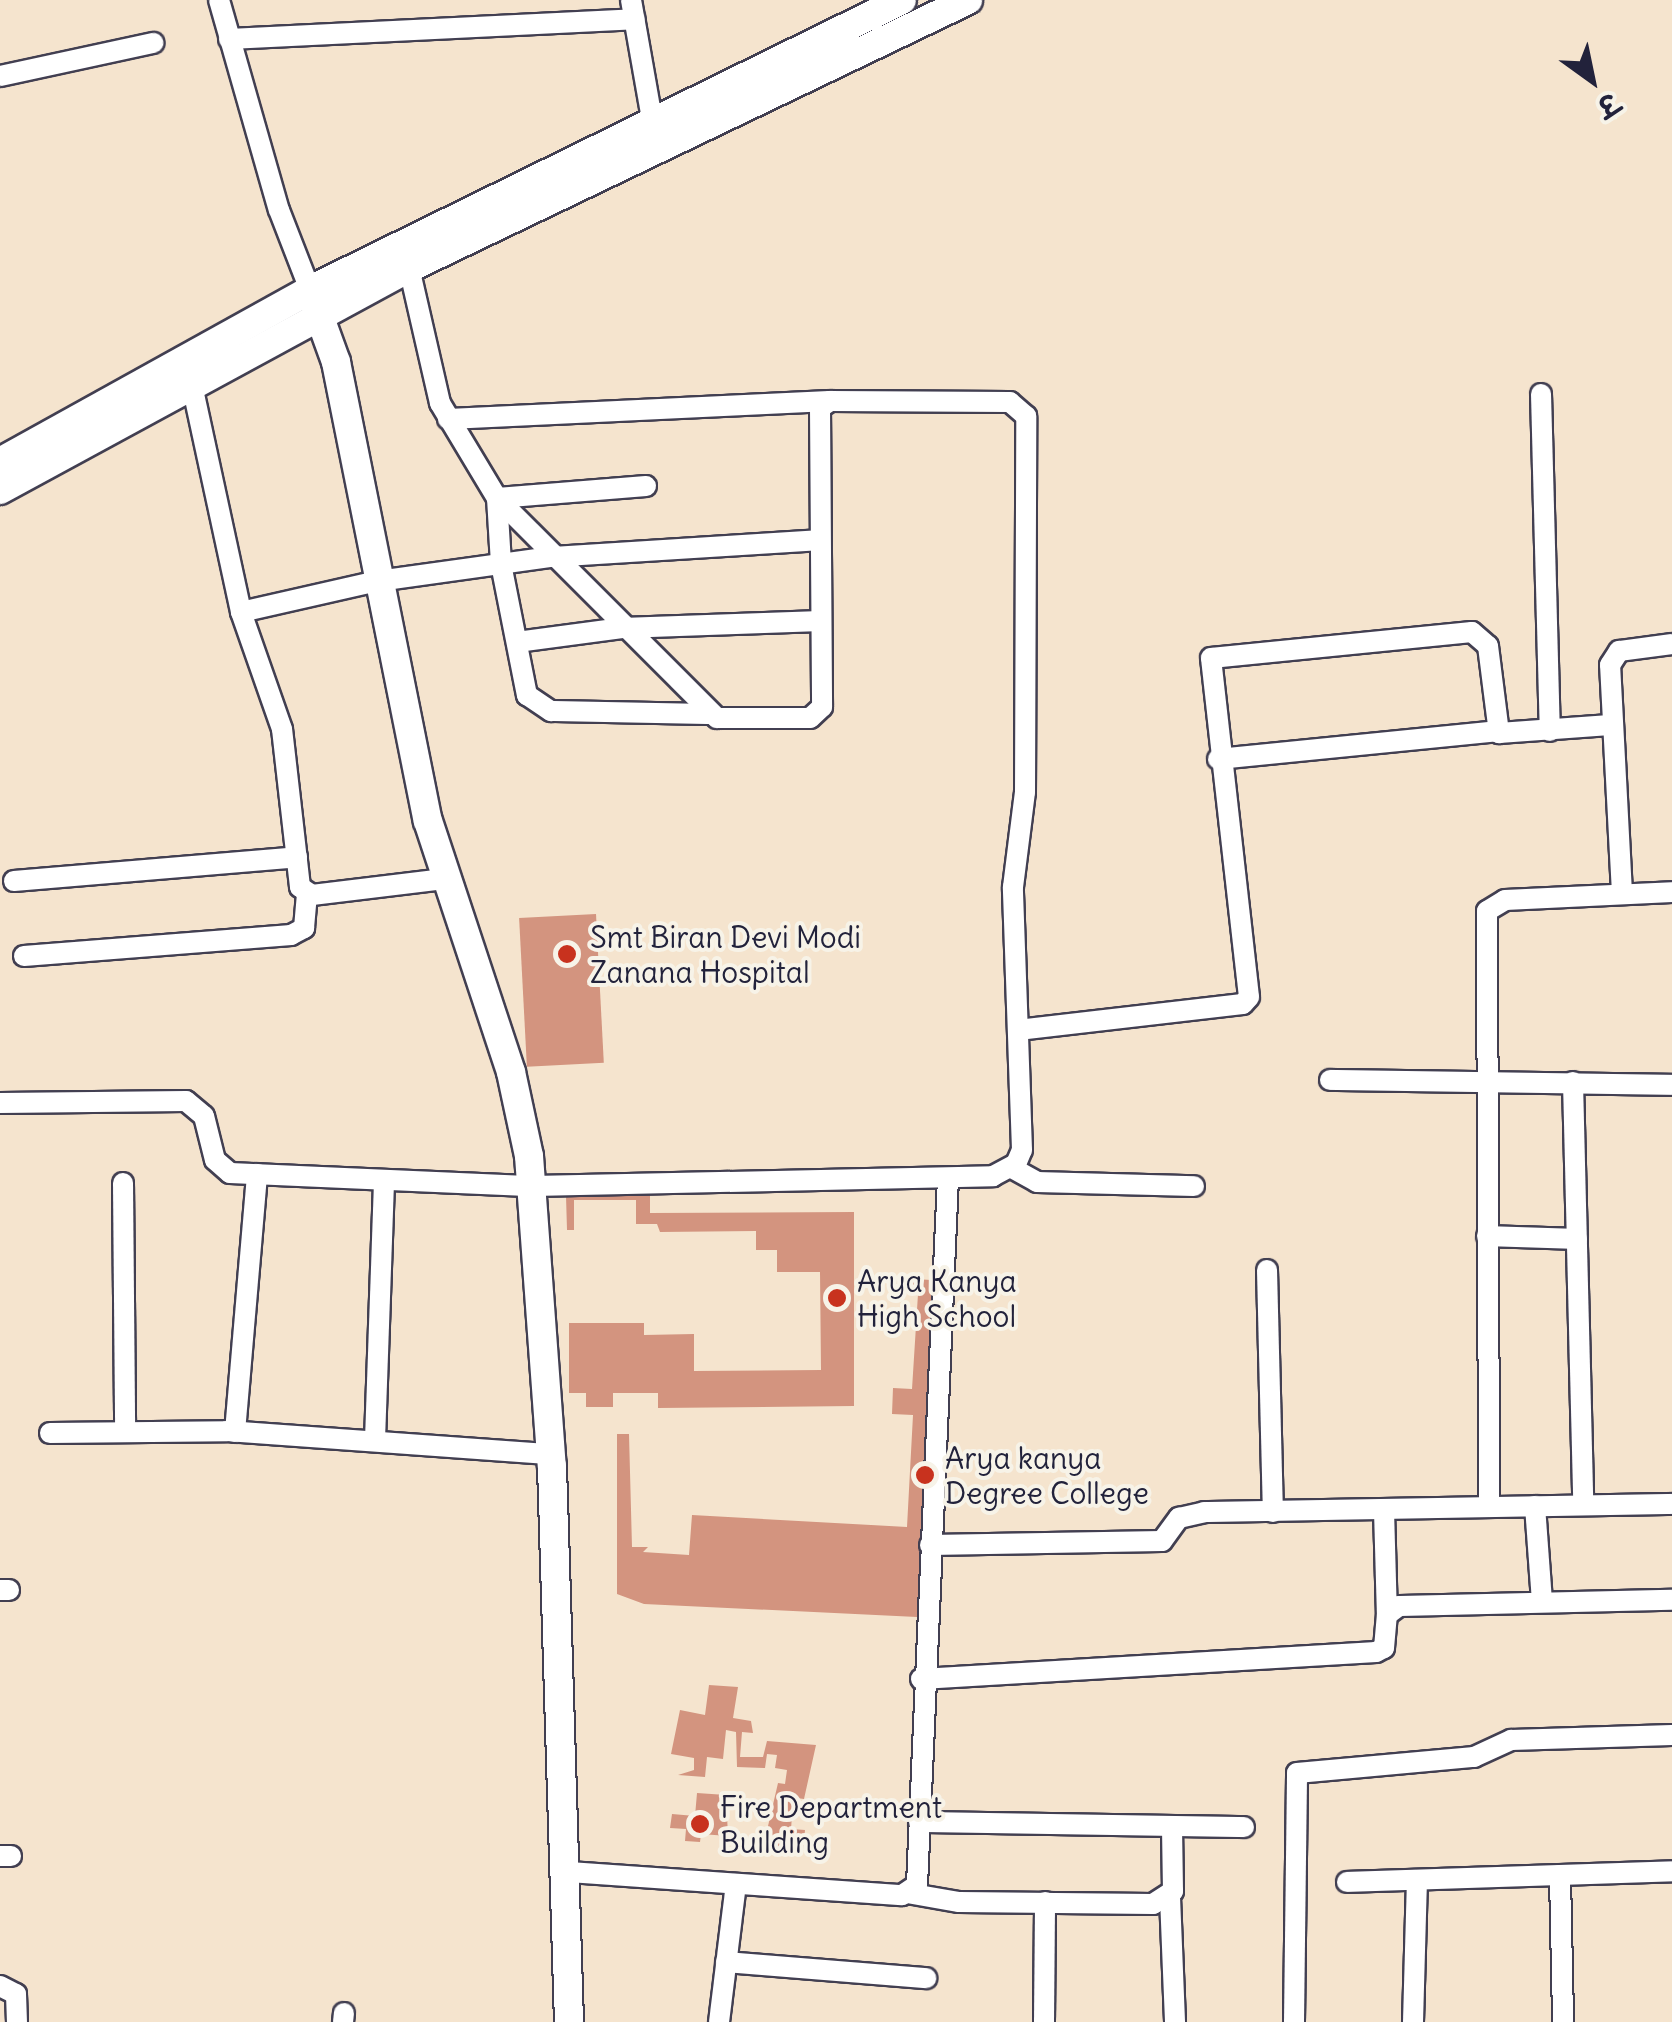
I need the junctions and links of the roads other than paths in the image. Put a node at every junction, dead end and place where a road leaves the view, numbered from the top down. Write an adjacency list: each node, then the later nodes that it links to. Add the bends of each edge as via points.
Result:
1 (219, 0): 5 (street)
2 (902, 0): 8 (main road)
3 (968, 0): 8 (main road)
4 (633, 10): 5 (street); 8 (street)
5 (229, 39): 10 (street)
6 (153, 43): 7 (street)
7 (0, 76)
8 (655, 135): 9 (main road); 10 (main road)
9 (409, 268): 10 (main road); 14 (street)
10 (315, 303): 11 (main road); 15 (main road); 22 (main road, via 336,362)
11 (192, 386): 17 (main road); 23 (street)
12 (1541, 394): 31 (street)
13 (830, 401): 14 (street); 19 (street, via 816,414); 40 (street, via 1010,402 1026,416 1025,792 1013,888)
14 (448, 419): 18 (street)
15 (0, 462)
16 (646, 486): 18 (street)
17 (0, 490)
18 (498, 498): 20 (street); 21 (street)
19 (819, 540): 20 (street); 24 (street)
20 (551, 557): 21 (street); 25 (street)
21 (501, 564): 22 (street); 26 (street)
22 (378, 581): 23 (street); 34 (main road)
23 (241, 612): 33 (street, via 282,729)
24 (821, 621): 25 (street); 28 (street, via 818,716 730,721)
25 (622, 628): 26 (street); 28 (street)
26 (517, 642): 28 (street, via 527,695 542,708)
27 (1672, 644): 29 (street, via 1613,656)
28 (710, 714)
29 (1610, 725): 31 (street); 37 (street)
30 (1496, 731): 31 (street); 32 (street); 32 (street, via 1488,646 1481,635 1318,644 1211,658)
31 (1550, 731)
32 (1218, 759): 40 (street, via 1246,1002)
33 (296, 857): 35 (street); 38 (street)
34 (444, 879): 38 (street); 51 (main road, via 511,1072)
35 (14, 881)
36 (1672, 892): 37 (street)
37 (1622, 893): 42 (street, via 1492,903 1486,923)
38 (307, 894): 39 (street, via 304,928 291,935)
39 (24, 956)
40 (1018, 1030): 46 (street, via 1022,1150)
41 (1330, 1080): 42 (street)
42 (1487, 1080): 43 (street); 53 (street)
43 (1573, 1082): 44 (street); 54 (street)
44 (1672, 1085)
45 (0, 1103): 47 (street, via 186,1100 204,1116 220,1170)
46 (1012, 1168): 48 (street, via 994,1176); 52 (street, via 1037,1182)
47 (257, 1174): 49 (street); 58 (street)
48 (948, 1178): 51 (street); 67 (street)
49 (384, 1180): 51 (street); 59 (street)
50 (123, 1183): 56 (street)
51 (533, 1186): 60 (main road)
52 (1194, 1186)
53 (1487, 1236): 54 (street); 64 (street)
54 (1578, 1239): 61 (street)
55 (1267, 1270): 66 (street)
56 (124, 1431): 57 (street); 58 (street)
57 (50, 1432)
58 (234, 1432): 59 (street)
59 (375, 1440): 60 (street)
60 (551, 1454): 76 (main road)
61 (1583, 1504): 62 (street); 63 (street)
62 (1672, 1504)
63 (1534, 1506): 64 (street); 69 (street)
64 (1489, 1507): 65 (street)
65 (1384, 1510): 66 (street); 70 (street)
66 (1273, 1512): 67 (street, via 1184,1515 1162,1541)
67 (930, 1545): 71 (street)
68 (1672, 1600): 69 (street)
69 (1542, 1602): 70 (street, via 1414,1605)
70 (1386, 1615): 71 (street, via 1384,1648 1376,1652)
71 (921, 1678): 73 (street)
72 (1672, 1735): 93 (street, via 1511,1740 1474,1757 1297,1773)
73 (919, 1822): 75 (street); 82 (street, via 918,1876)
74 (1244, 1827): 75 (street)
75 (1172, 1828): 83 (street)
76 (569, 1872): 81 (street); 89 (main road)
77 (1672, 1872): 78 (street)
78 (1560, 1875): 79 (street); 95 (street)
79 (1416, 1880): 80 (street); 94 (street)
80 (1347, 1882)
81 (736, 1884): 82 (street); 85 (street)
82 (908, 1893): 84 (street, via 930,1900)
83 (1170, 1896): 84 (street, via 1154,1904); 92 (street)
84 (1045, 1902): 91 (street)
85 (726, 1962): 86 (street); 90 (street)
86 (926, 1978)
87 (0, 1986): 88 (street, via 16,1994)
88 (18, 2022)
89 (569, 2022)
90 (719, 2022)
91 (1044, 2022)
92 (1176, 2022)
93 (1294, 2022)
94 (1413, 2022)
95 (1563, 2022)

